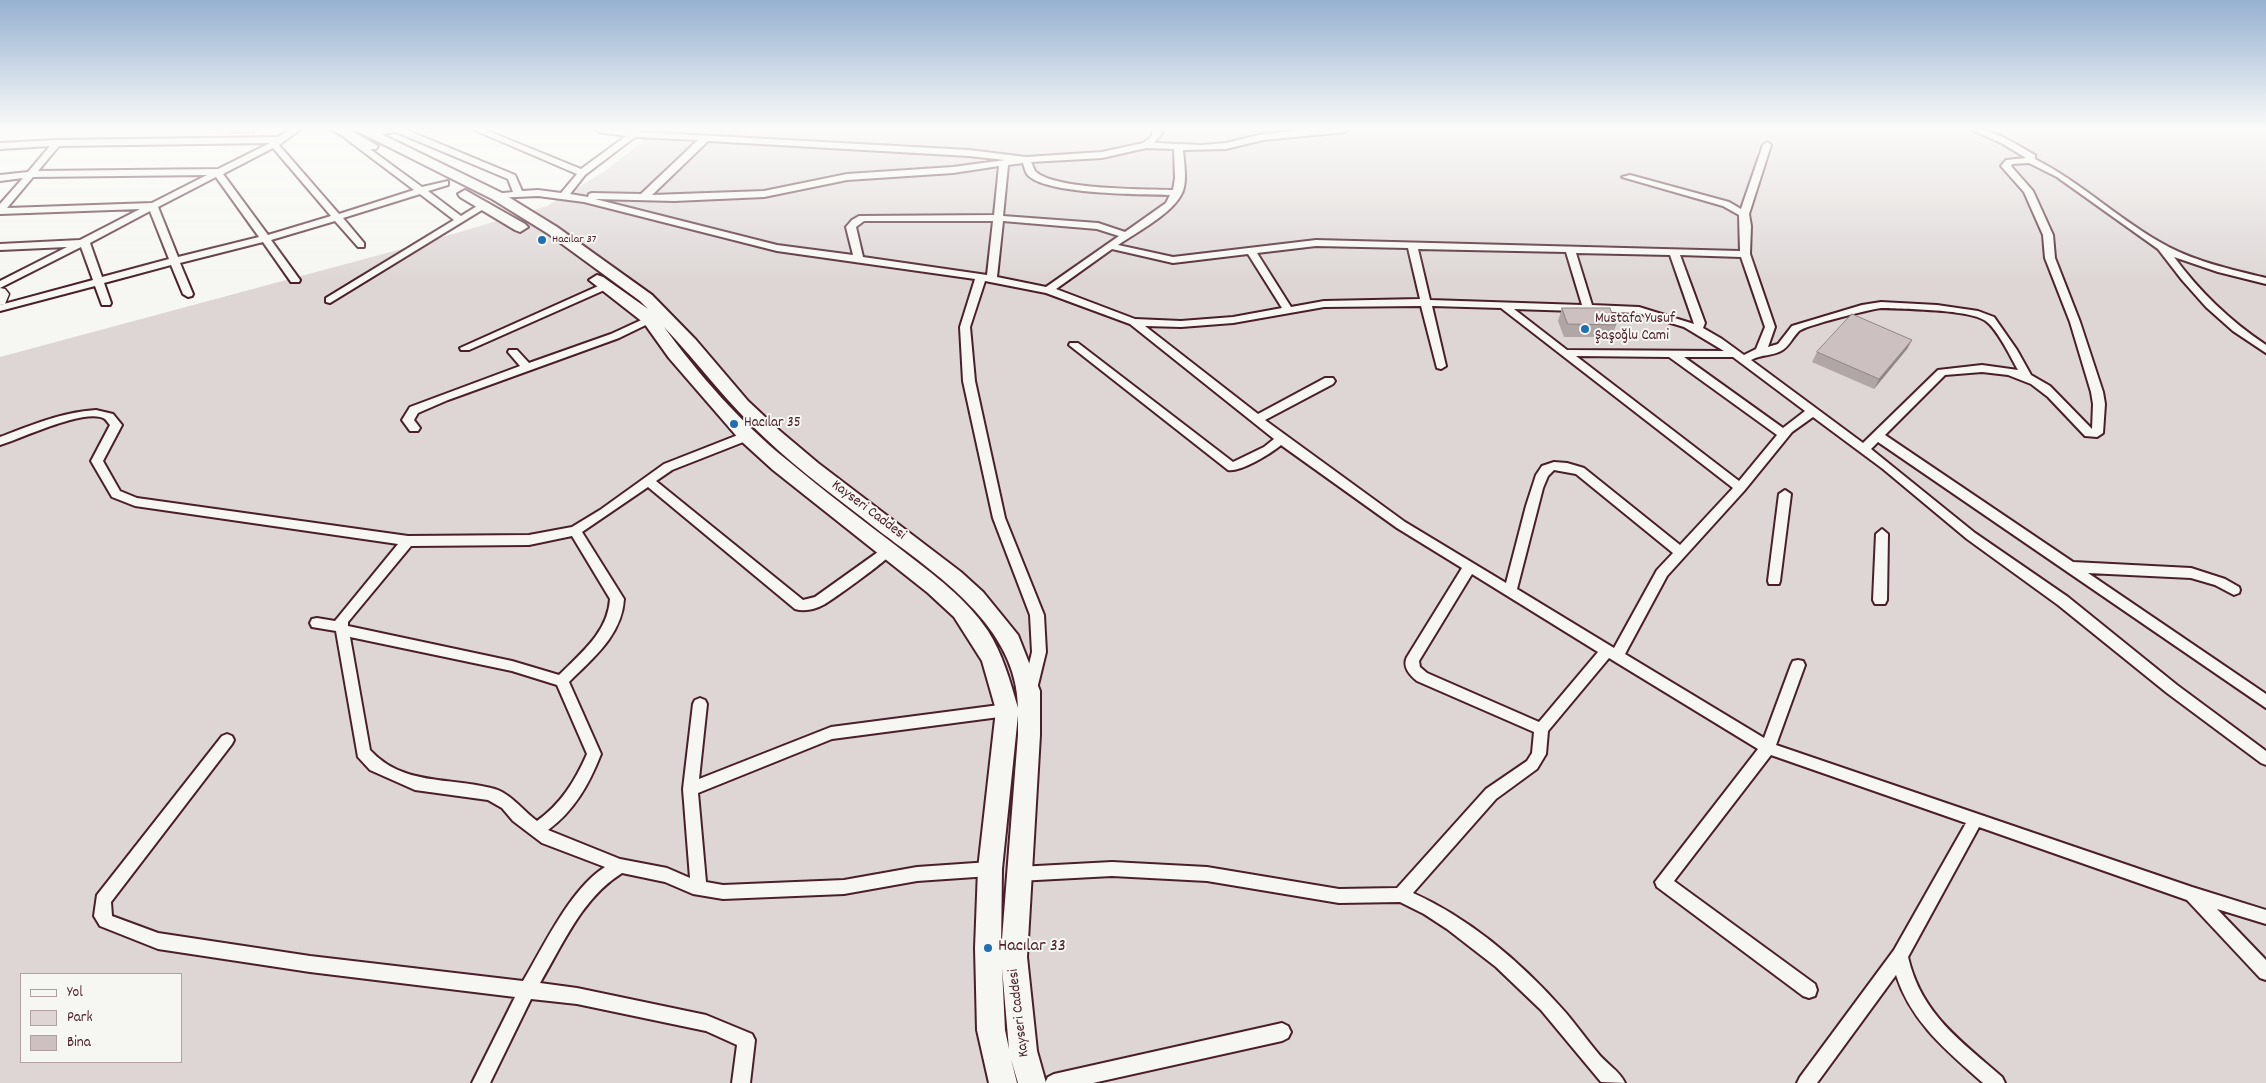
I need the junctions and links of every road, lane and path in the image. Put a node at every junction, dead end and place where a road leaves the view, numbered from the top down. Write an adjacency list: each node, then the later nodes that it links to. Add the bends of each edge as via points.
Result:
1 (25, 180): 27 (street)
2 (203, 180): 26 (street)
3 (222, 180): 33 (street)
4 (307, 180): 29 (street)
5 (407, 180): 20 (street)
6 (439, 180): 19 (main road, Kayseri Caddesi)
7 (448, 180): 25 (main road, Kayseri Caddesi)
8 (513, 180): 21 (street)
9 (577, 180): 23 (street)
10 (662, 180): 24 (street)
11 (835, 180): 24 (street, via 764,194)
12 (1002, 180): 30 (street)
13 (1042, 180): 22 (street, via 1074,186)
14 (1181, 180): 22 (street)
15 (1636, 180): 28 (street, via 1726,204)
16 (1755, 180): 28 (street)
17 (2018, 180): 76 (street, via 2028,191 2048,235 2050,258 2097,392 2097,433 2089,433 2046,390)
18 (2066, 180): 39 (street)
19 (445, 183): 20 (street); 25 (main road, Kayseri Caddesi)
20 (421, 192): 29 (street); 31 (street)
21 (518, 193): 23 (street); 25 (street)
22 (1178, 193): 32 (street, via 1169,205)
23 (564, 196): 24 (street); 45 (street, via 654,215 777,248)
24 (644, 197)
25 (491, 201): 31 (street); 51 (main road, Kayseri Caddesi); 106 (main road, Kayseri Caddesi, via 552,230 646,298 773,435 811,468 954,577 976,598 1010,641)
26 (152, 206): 27 (street); 34 (street); 44 (street)
27 (0, 210)
28 (1744, 214): 43 (street)
29 (338, 218): 33 (street); 35 (street)
30 (998, 218): 32 (street, via 1098,226); 45 (street, via 862,218 851,227); 46 (street)
31 (460, 220): 55 (street)
32 (1126, 235): 37 (street)
33 (264, 239): 44 (street); 47 (street)
34 (85, 243): 38 (street); 48 (street); 50 (street)
35 (361, 245)
36 (1412, 245): 40 (street); 41 (street, via 1316,243); 58 (street)
37 (1110, 246): 41 (street, via 1173,260); 52 (street)
38 (0, 247)
39 (2162, 247): 49 (street, via 2197,262); 68 (street, via 2182,275 2210,304)
40 (1570, 249): 42 (street); 61 (street)
41 (1251, 251): 62 (street)
42 (1674, 252): 43 (street); 65 (street, via 1700,323)
43 (1745, 254): 69 (street, via 1770,328)
44 (175, 260): 48 (street); 54 (street)
45 (859, 260): 46 (street)
46 (986, 279): 52 (street); 106 (street, via 966,327 969,381 998,518 1037,615 1039,652)
47 (295, 280)
48 (100, 281): 57 (street); 60 (street)
49 (2266, 281)
50 (0, 285)
51 (605, 286): 63 (main road, Kayseri Caddesi); 67 (street)
52 (1048, 290): 64 (street)
53 (0, 292): 56 (street)
54 (188, 294)
55 (330, 300)
56 (0, 301)
57 (106, 303)
58 (1427, 303): 59 (street); 62 (street, via 1324,304); 74 (street)
59 (1505, 307): 61 (street); 71 (street)
60 (0, 308)
61 (1588, 309): 65 (street, via 1638,310)
62 (1289, 311): 64 (street, via 1233,320)
63 (650, 319): 75 (street, via 615,336); 82 (main road, Kayseri Caddesi, via 675,354)
64 (1134, 322): 79 (street)
65 (1697, 329): 73 (street)
66 (1074, 345): 84 (street, via 1232,467 1268,450)
67 (465, 348)
68 (2266, 350)
69 (1762, 351): 73 (street); 76 (street, via 1782,346 1796,328 1862,308 1881,305 1952,309 1974,312 1990,319)
70 (514, 352): 75 (street)
71 (1564, 353): 72 (street); 88 (street)
72 (1672, 353): 73 (street); 81 (street)
73 (1739, 357): 78 (street)
74 (1441, 366)
75 (527, 367): 80 (street, via 414,410 408,420)
76 (2027, 378): 83 (street, via 1982,368 1942,372)
77 (1329, 381): 79 (street)
78 (1813, 411): 81 (street); 86 (street)
79 (1258, 419): 84 (street)
80 (414, 428)
81 (1784, 434): 88 (street)
82 (747, 436): 87 (street, via 668,467); 93 (main road, Kayseri Caddesi)
83 (1878, 436): 86 (street); 96 (street)
84 (1281, 439): 95 (street, via 1402,525)
85 (0, 441): 92 (street, via 59,419 102,414 114,420 116,426 97,461 116,494 135,502)
86 (1864, 450): 113 (street, via 1972,536 2063,600 2172,689)
87 (648, 481): 90 (street); 93 (street, via 800,605 820,601)
88 (1740, 488): 94 (street)
89 (1785, 494): 97 (street)
90 (575, 531): 92 (street, via 529,540); 105 (street, via 617,599 618,609 608,630)
91 (1882, 534): 100 (street)
92 (408, 541): 102 (street, via 341,621)
93 (889, 550): 109 (main road, Kayseri Caddesi, via 961,611 993,662)
94 (1681, 553): 99 (street, via 1580,471 1552,466 1544,471 1533,496 1529,524); 103 (street, via 1662,574)
95 (1470, 567): 99 (street); 110 (street, via 1412,661 1414,670 1422,677)
96 (2070, 567): 98 (street, via 2191,573); 107 (street)
97 (1774, 581)
98 (2234, 590)
99 (1510, 592): 103 (street)
100 (1880, 600)
101 (317, 624): 102 (street)
102 (343, 629): 105 (street, via 512,666); 116 (street, via 363,753 375,766 415,784 491,794 507,803)
103 (1612, 653): 110 (street); 112 (street)
104 (1798, 665): 112 (street)
105 (562, 681): 116 (street, via 594,754 572,799 557,816)
106 (1029, 691): 119 (main road, Kayseri Caddesi, via 1028,761)
107 (2266, 702)
108 (700, 704): 114 (street)
109 (1007, 710): 114 (street, via 831,733); 118 (main road, Kayseri Caddesi)
110 (1541, 729): 122 (street, via 1539,754 1532,764 1491,794)
111 (227, 740): 126 (street, via 103,900 102,916 106,922 158,942)
112 (1768, 748): 115 (street); 127 (street, via 1663,882)
113 (2266, 758)
114 (690, 789): 120 (street)
115 (1976, 819): 121 (street); 124 (street)
116 (537, 830): 117 (street, via 547,838)
117 (620, 866): 120 (street, via 667,875); 126 (street, via 584,894)
118 (990, 869): 120 (street, via 917,874 844,887 723,892); 131 (main road, Kayseri Caddesi, via 991,1030)
119 (1018, 874): 122 (street, via 1112,870 1207,874 1339,896); 132 (main road, Kayseri Caddesi, via 1014,957 1023,1051)
120 (699, 888)
121 (2192, 894): 123 (street); 125 (street)
122 (1401, 895): 134 (street, via 1438,913 1527,986 1560,1019 1603,1074)
123 (2266, 917)
124 (1900, 956): 135 (street); 136 (street, via 1906,984 1921,1011)
125 (2266, 972)
126 (527, 990): 129 (street); 130 (street, via 578,996 706,1024 746,1040)
127 (1809, 990)
128 (1282, 1032): 133 (street)
129 (481, 1083)
130 (740, 1083)
131 (1003, 1083)
132 (1032, 1083)
133 (1054, 1083)
134 (1616, 1083)
135 (1806, 1083)
136 (1996, 1083)

